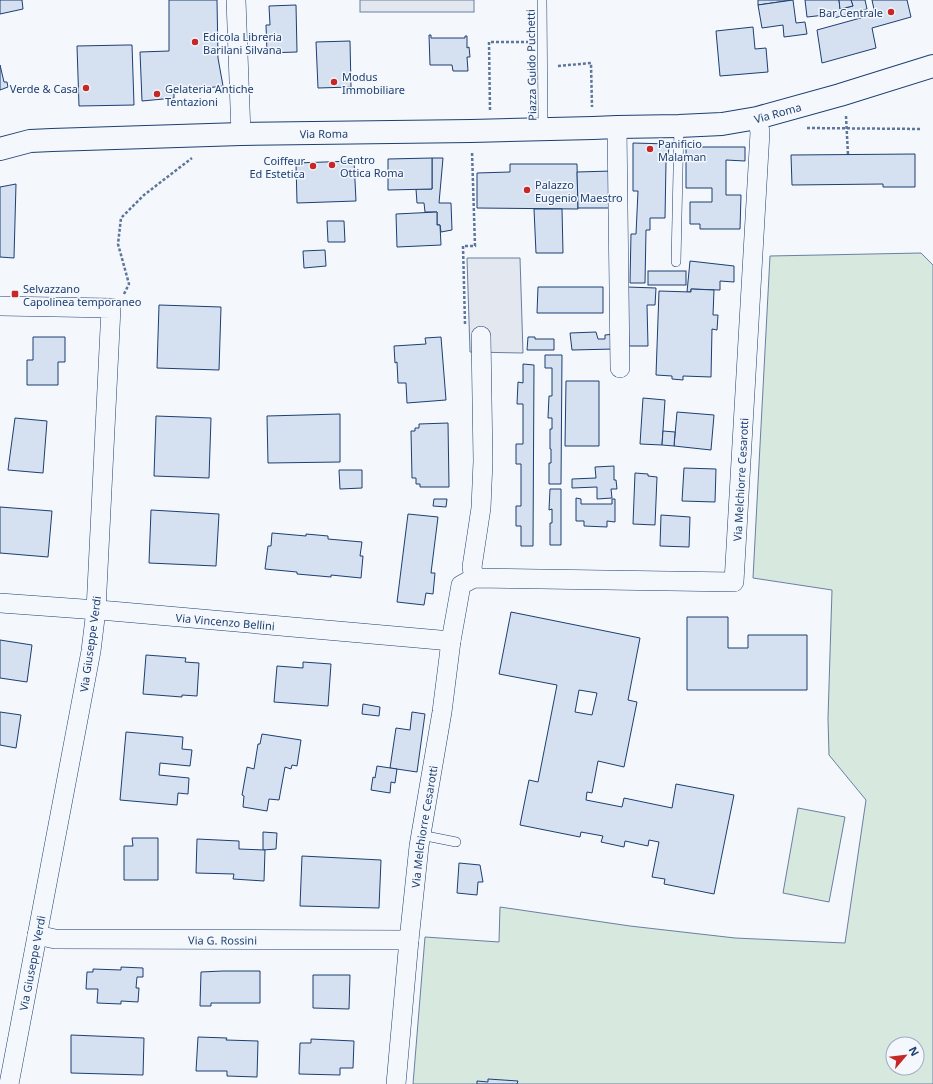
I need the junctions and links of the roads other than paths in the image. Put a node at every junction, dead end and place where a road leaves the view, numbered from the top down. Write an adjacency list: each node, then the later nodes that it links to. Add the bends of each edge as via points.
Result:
1 (236, 0): 9 (street)
2 (542, 0): 7 (lane, Piazza Guido Puchetti)
3 (933, 66): 4 (street, Via Roma)
4 (757, 118): 5 (street, Via Roma, via 722,124); 16 (street, Via Melchiorre Cesarotti, via 760,139 734,582)
5 (678, 126): 6 (street, Via Roma); 12 (lane)
6 (617, 127): 7 (street, Via Roma); 15 (street)
7 (543, 130): 9 (street, Via Roma)
8 (0, 134): 10 (street, Via Roma)
9 (241, 134): 10 (street, Via Roma)
10 (30, 141): 11 (street, Via Roma)
11 (0, 150)
12 (676, 262)
13 (0, 306): 18 (street, Via Giuseppe Verdi, via 111,308)
14 (473, 332): 16 (street, via 483,461 481,508 472,567)
15 (620, 368)
16 (474, 578): 19 (street, Via Melchiorre Cesarotti, via 461,585)
17 (0, 603): 18 (street, Via Vincenzo Bellini)
18 (96, 610): 19 (street, Via Vincenzo Bellini); 22 (street, Via Giuseppe Verdi, via 91,651)
19 (451, 641): 20 (street, Via Melchiorre Cesarotti)
20 (421, 835): 21 (lane); 23 (street, Via Melchiorre Cesarotti)
21 (456, 842)
22 (37, 935): 23 (street, Via G. Rossini, via 55,938); 24 (street, Via Giuseppe Verdi)
23 (409, 940): 25 (street, Via Melchiorre Cesarotti)
24 (9, 1084)
25 (396, 1084)

